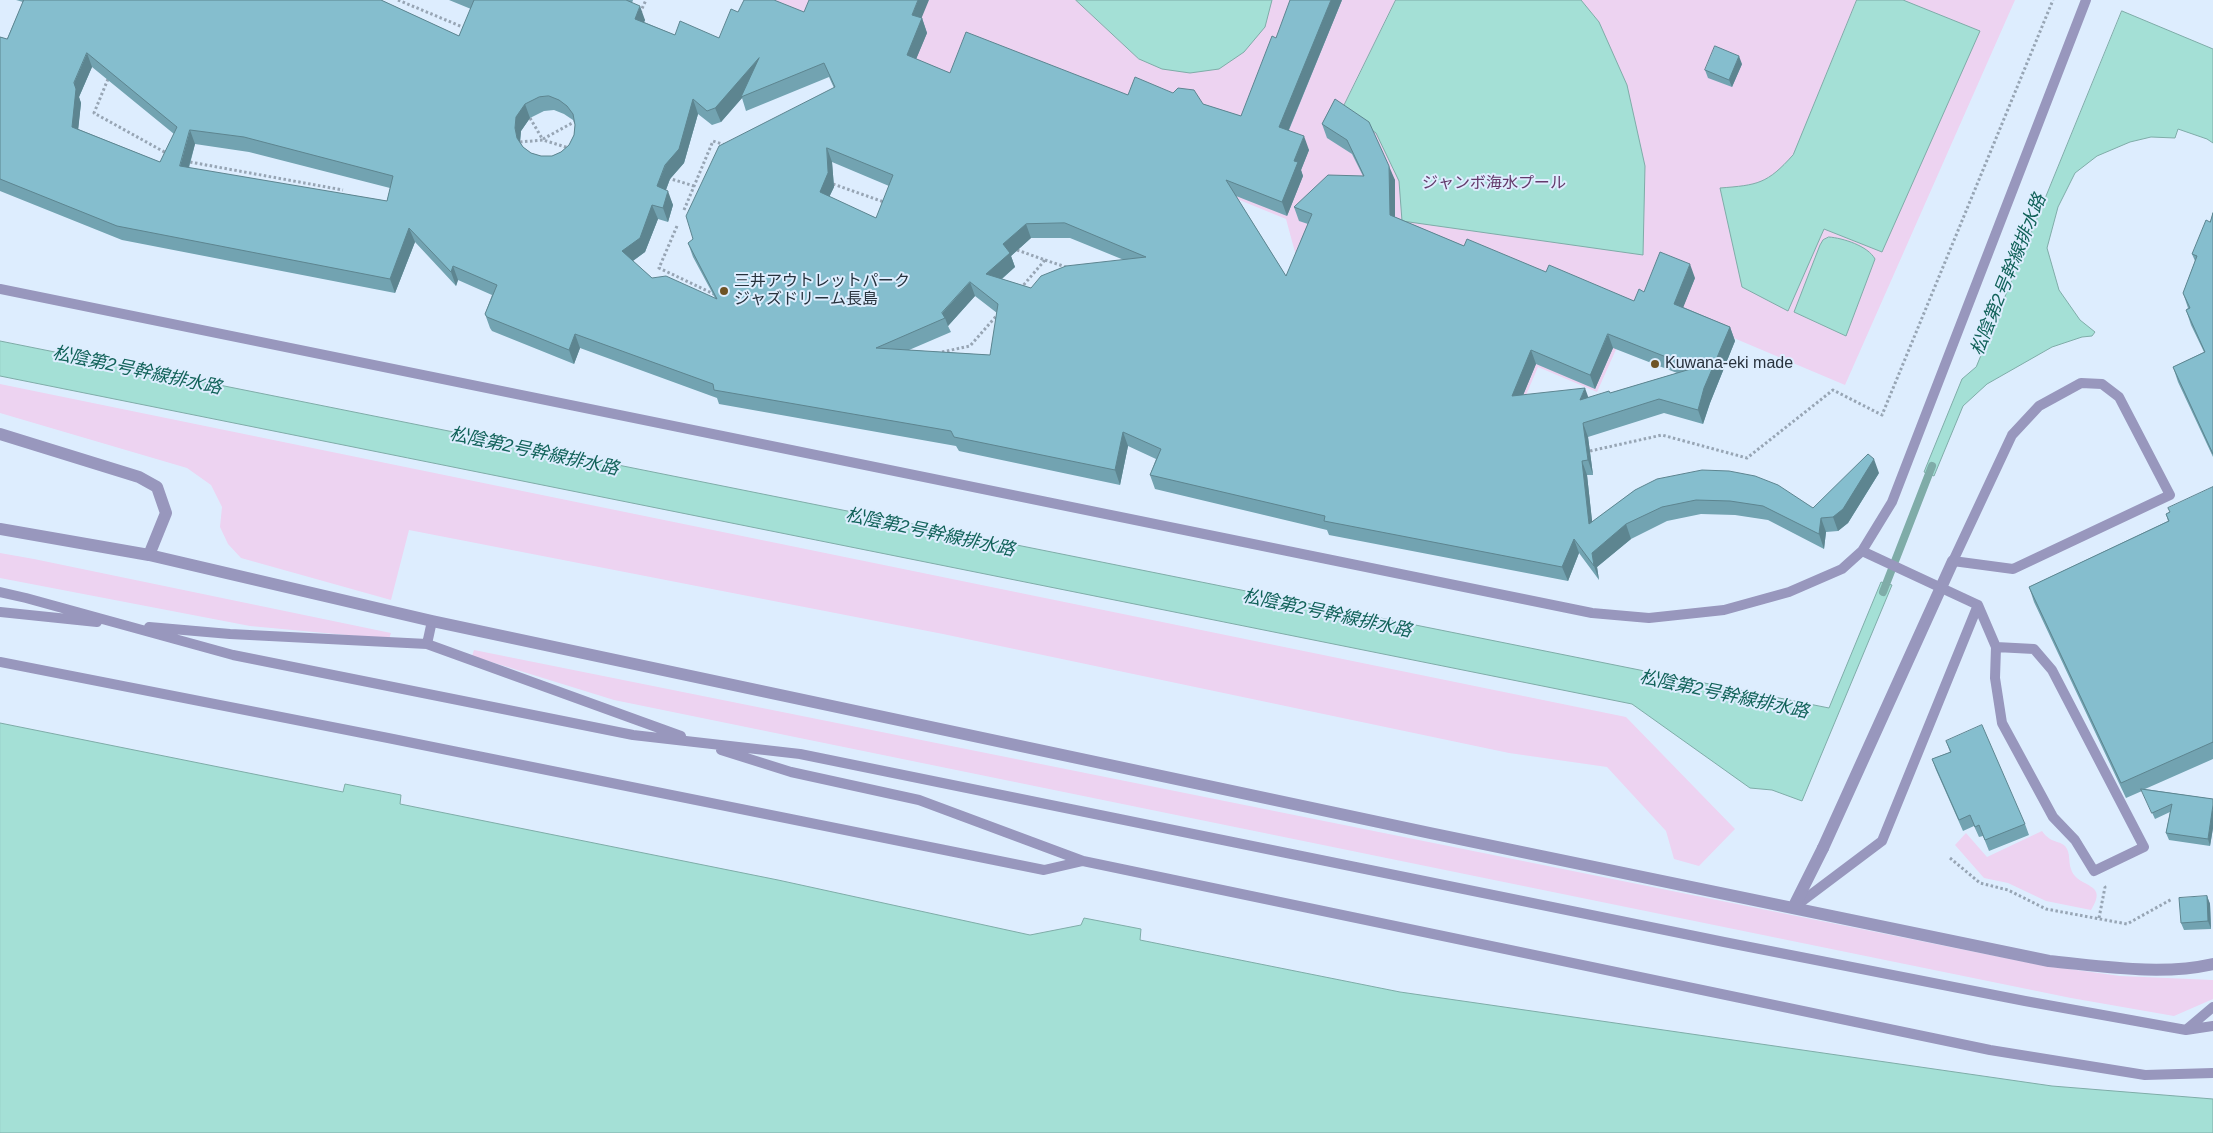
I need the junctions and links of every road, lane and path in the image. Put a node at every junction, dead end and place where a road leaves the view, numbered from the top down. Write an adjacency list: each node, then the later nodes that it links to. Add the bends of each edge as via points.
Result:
1 (398, 0): 6 (path)
2 (646, 0): 5 (path)
3 (2053, 0): 32 (path, via 1882,415 1833,390 1747,458 1662,435)
4 (2086, 0): 34 (lane, via 1892,502)
5 (638, 17)
6 (472, 32)
7 (108, 79): 14 (path, via 94,113)
8 (530, 118): 10 (path)
9 (574, 122): 10 (path)
10 (543, 140): 11 (path); 13 (path)
11 (520, 142)
12 (731, 147): 18 (path, via 713,141)
13 (570, 148)
14 (174, 157)
15 (190, 162): 19 (path)
16 (662, 177): 18 (path)
17 (833, 184): 20 (path)
18 (694, 186): 21 (path)
19 (343, 190)
20 (888, 204)
21 (684, 210)
22 (677, 226): 28 (path, via 659,268)
23 (1018, 250): 24 (path)
24 (1045, 260): 25 (path); 27 (path)
25 (1073, 269)
26 (0, 289): 34 (lane, via 1592,613 1649,618 1724,610 1789,592 1842,569)
27 (1015, 295)
28 (719, 297)
29 (998, 314): 30 (path, via 970,346)
30 (935, 354)
31 (0, 434): 35 (street, via 138,477 157,487 166,513)
32 (1590, 452)
33 (0, 530): 35 (street)
34 (1862, 551): 38 (lane)
35 (149, 554): 40 (street)
36 (1953, 561): 36 (lane, via 2012,435 2039,406 2081,383 2102,384 2119,397 2170,496 2013,569); 50 (street, bridge)
37 (0, 592): 41 (lane)
38 (1978, 605): 43 (lane); 50 (lane, via 1882,841)
39 (0, 612): 41 (lane)
40 (432, 621): 42 (lane); 50 (street)
41 (122, 624): 42 (lane, via 230,634); 45 (lane, via 253,659 633,735)
42 (427, 644): 45 (lane)
43 (1996, 647): 48 (lane, via 1995,678 2002,723 2052,817 2074,840); 48 (lane, via 2034,648 2052,670 2144,847)
44 (0, 662): 47 (lane, via 1044,870)
45 (698, 742): 47 (lane, via 791,772 919,800); 55 (lane, via 800,754 1704,938)
46 (1950, 858): 51 (path, via 1980,883 2008,890 2046,909)
47 (1082, 861): 56 (lane, via 1990,1050 2145,1074)
48 (2094, 871): 51 (path, via 2105,887)
49 (2172, 899): 51 (path, via 2127,924)
50 (1794, 908): 52 (street, via 2049,960 2128,968 2195,968)
51 (2099, 918)
52 (2213, 964)
53 (2213, 1007): 55 (lane)
54 (2213, 1026): 55 (lane)
55 (2186, 1030)
56 (2213, 1073)

